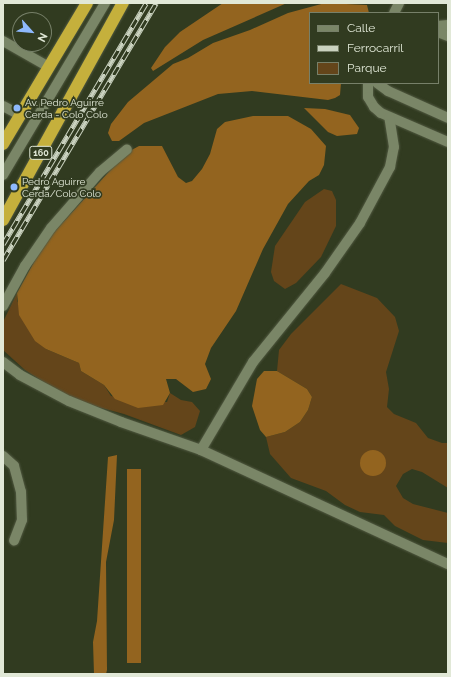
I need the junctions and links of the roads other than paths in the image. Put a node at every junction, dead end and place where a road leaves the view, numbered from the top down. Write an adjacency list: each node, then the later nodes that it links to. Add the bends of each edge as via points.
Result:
1 (87, 3): 8 (highway)
2 (94, 3): 8 (street)
3 (105, 3): 19 (street)
4 (123, 3): 20 (highway, 160)
5 (399, 3): 6 (street)
6 (394, 12)
7 (3, 41): 9 (street)
8 (60, 49): 9 (highway)
9 (49, 66): 13 (highway)
10 (368, 84): 14 (street, via 368,97 374,107)
11 (378, 84): 15 (street, via 388,91)
12 (3, 106): 13 (street)
13 (20, 115): 17 (highway)
14 (389, 117): 16 (street); 23 (street, via 394,147 390,166 363,217 325,272 242,377)
15 (448, 118)
16 (448, 142)
17 (3, 144)
18 (126, 149): 21 (street, via 100,172 51,228 25,266)
19 (3, 175)
20 (3, 220)
21 (3, 306)
22 (3, 362): 23 (street, via 20,375 69,400 121,422)
23 (201, 450): 26 (street)
24 (3, 456): 25 (street, via 14,466 21,492 22,520)
25 (14, 541)
26 (448, 564)

